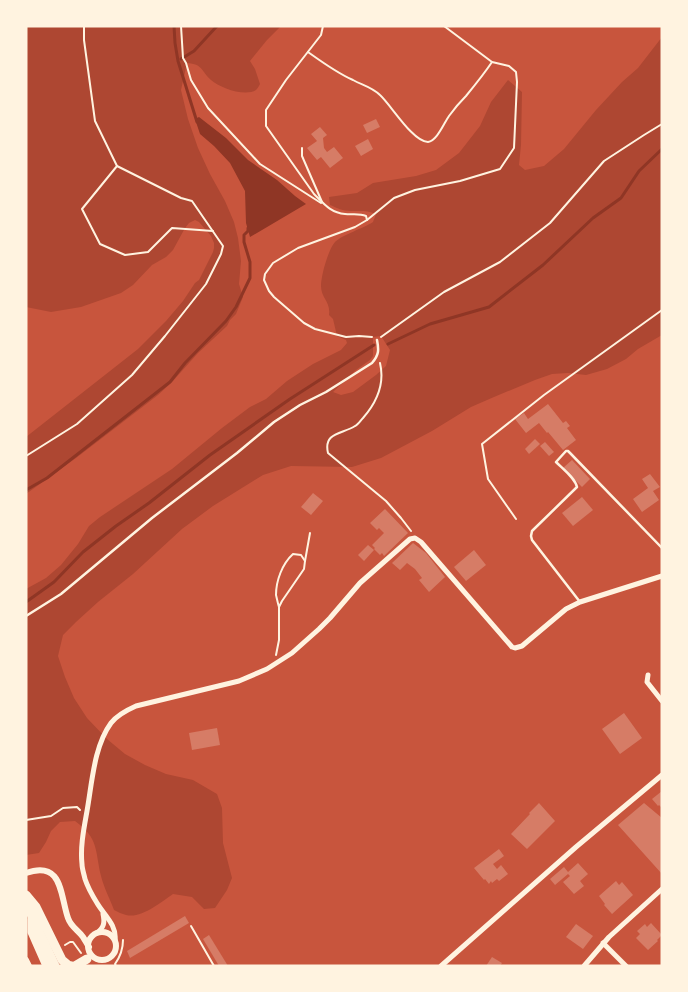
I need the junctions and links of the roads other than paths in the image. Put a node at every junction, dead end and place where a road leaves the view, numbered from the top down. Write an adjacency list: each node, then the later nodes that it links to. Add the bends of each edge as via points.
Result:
1 (377, 340): 5 (lane, via 377,357 372,363 274,422 61,594)
2 (662, 548): 4 (lane, via 566,452 556,462 574,480 577,488 532,531 531,536)
3 (662, 576): 4 (street)
4 (580, 602): 13 (street, via 566,609 519,648 512,647 421,542 412,538 360,583 319,629 267,670 136,706 119,715 102,738 95,764 82,854 88,889)
5 (26, 616)
6 (648, 675): 7 (street, via 647,682)
7 (662, 701)
8 (662, 775): 27 (street)
9 (27, 873): 16 (street, via 42,870 56,879 68,918)
10 (662, 889): 18 (street)
11 (26, 895): 25 (main road, via 36,907 62,960)
12 (26, 903): 14 (main road)
13 (102, 911): 15 (street, via 105,924); 17 (street, via 113,925)
14 (32, 916): 23 (main road, via 32,932); 24 (main road)
15 (94, 935): 16 (street); 17 (street, via 101,932); 19 (street)
16 (82, 936): 19 (street)
17 (115, 940): 20 (street, via 115,952)
18 (604, 943): 28 (street); 29 (street)
19 (88, 956): 20 (street); 25 (main road)
20 (110, 958): 26 (street)
21 (26, 960): 22 (street)
22 (29, 966)
23 (47, 966)
24 (55, 966)
25 (74, 966)
26 (103, 966)
27 (441, 966)
28 (584, 966)
29 (626, 966)

